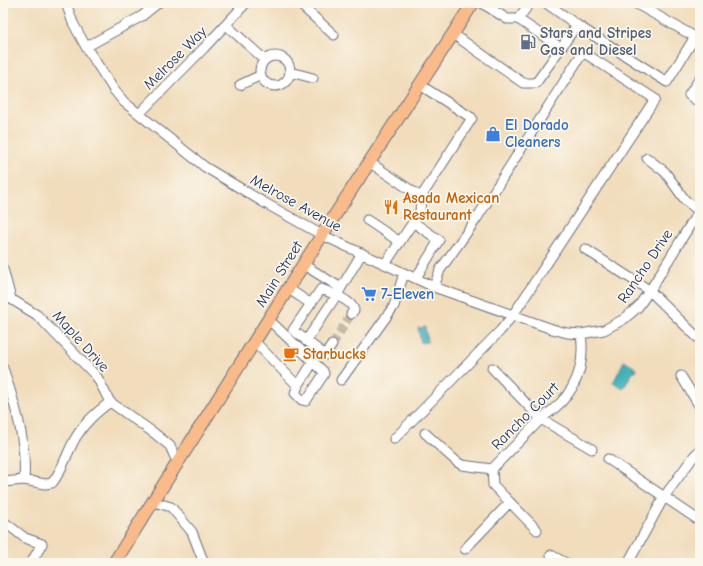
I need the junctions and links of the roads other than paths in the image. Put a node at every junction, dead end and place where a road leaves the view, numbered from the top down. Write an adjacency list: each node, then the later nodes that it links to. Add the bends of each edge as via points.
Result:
1 (66, 3): 15 (street, Melrose Avenue)
2 (158, 3): 15 (street, via 142,16)
3 (246, 3): 11 (street, Melrose Way)
4 (297, 3): 14 (street)
5 (473, 3): 13 (main road, Main Street)
6 (482, 3): 10 (street, via 507,19)
7 (530, 3): 10 (street)
8 (546, 3): 12 (street)
9 (635, 3): 12 (street, via 695,37 667,82)
10 (518, 19): 16 (street)
11 (226, 25): 17 (street); 25 (street, Melrose Way)
12 (578, 25): 16 (street)
13 (453, 34): 16 (street, via 523,83 536,83); 23 (main road, Main Street)
14 (334, 35)
15 (86, 47): 25 (street, Melrose Avenue, via 109,84)
16 (561, 48)
17 (265, 60): 18 (street, via 280,56 288,62); 19 (street, via 261,67)
18 (290, 72): 19 (street, via 287,81 279,86 266,83); 20 (street)
19 (261, 75): 22 (street)
20 (313, 78)
21 (700, 78): 24 (street, via 689,95)
22 (240, 85)
23 (420, 85): 27 (main road, Main Street); 28 (street, via 472,118)
24 (700, 103)
25 (138, 114): 32 (street, Melrose Avenue, via 205,167)
26 (648, 158): 29 (street, via 665,172 685,200)
27 (369, 162): 28 (street); 32 (main road, Main Street)
28 (421, 197): 31 (street, via 420,212)
29 (700, 210): 43 (street, Rancho Drive)
30 (367, 220): 33 (street)
31 (413, 222): 33 (street); 40 (street, via 439,240)
32 (322, 235): 35 (street, Melrose Avenue); 37 (main road, Main Street)
33 (400, 242): 36 (street)
34 (585, 249): 43 (street)
35 (362, 253): 36 (street, Melrose Avenue); 44 (street)
36 (385, 264): 39 (street, Melrose Avenue)
37 (304, 265): 42 (main road, Main Street); 44 (street)
38 (3, 269): 60 (street, Maple Drive, via 11,299 37,315 97,377)
39 (404, 273): 40 (street, Melrose Avenue); 58 (street, via 394,306)
40 (416, 278): 41 (street, Melrose Avenue)
41 (434, 287): 47 (street, Melrose Avenue); 47 (street, via 440,270 475,221 583,52 656,99)
42 (289, 289): 45 (street); 48 (main road, Main Street)
43 (649, 290): 49 (street, Rancho Drive, via 638,307 624,319 604,330); 50 (street)
44 (339, 291): 45 (street, via 321,289); 46 (street, via 354,307); 51 (street)
45 (311, 304): 51 (street, via 294,330)
46 (351, 314)
47 (513, 315): 49 (street, Melrose Avenue, via 567,333); 64 (street)
48 (269, 320): 52 (main road, Main Street); 54 (street)
49 (581, 334): 62 (street, Rancho Court, via 583,348 577,380 563,400)
50 (697, 337)
51 (306, 341): 53 (street, via 325,355)
52 (255, 342): 59 (street); 68 (main road, Main Street)
53 (332, 345)
54 (313, 362): 59 (street); 59 (street, via 324,374 306,401 295,393)
55 (3, 368): 70 (street, via 20,424)
56 (492, 368): 62 (street)
57 (681, 376): 61 (street)
58 (341, 380)
59 (298, 386)
60 (110, 402): 68 (street, Maple Drive, via 170,446); 70 (street, via 89,418 52,483)
61 (700, 407)
62 (541, 419): 65 (street); 69 (street, Rancho Court)
63 (425, 432): 69 (street, via 462,465)
64 (394, 439)
65 (592, 449)
66 (700, 450): 72 (street)
67 (608, 459): 72 (street)
68 (178, 464): 73 (main road, Main Street)
69 (492, 469): 74 (street, via 493,485)
70 (24, 480): 71 (street)
71 (3, 482)
72 (664, 497): 76 (street); 84 (street)
73 (154, 502): 81 (main road, Main Street); 82 (street, via 171,507 192,532)
74 (509, 503): 77 (street); 78 (street)
75 (3, 521): 80 (street, via 25,538 42,544)
76 (700, 521)
77 (537, 530)
78 (465, 549)
79 (551, 555): 83 (street)
80 (31, 563)
81 (114, 563)
82 (204, 563)
83 (566, 563)
84 (628, 563)

